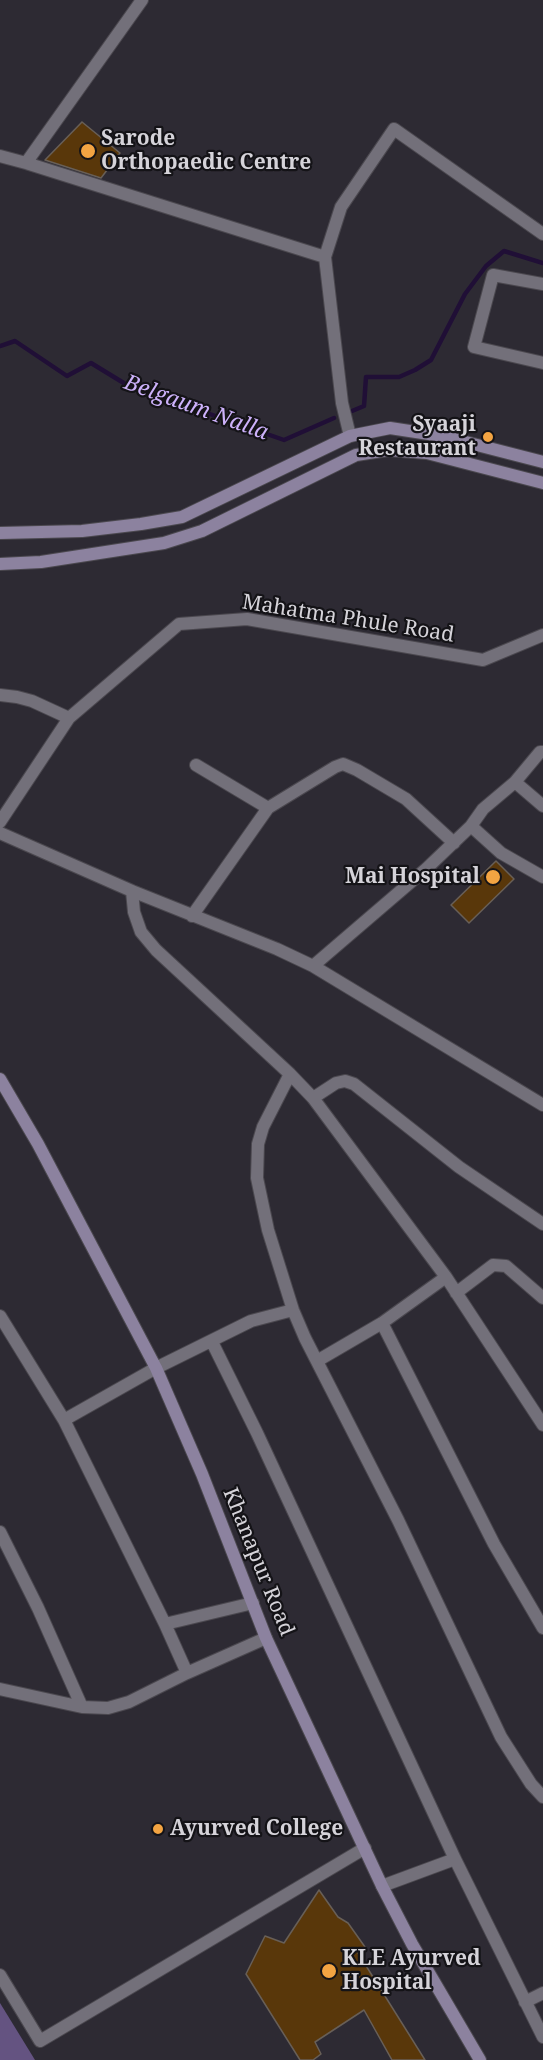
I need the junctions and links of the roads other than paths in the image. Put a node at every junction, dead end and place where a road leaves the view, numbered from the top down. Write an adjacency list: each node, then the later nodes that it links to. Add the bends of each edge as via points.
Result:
1 (142, 0): 3 (street)
2 (0, 156): 3 (street)
3 (26, 163): 5 (street)
4 (543, 234): 5 (street, via 394,129 341,207)
5 (325, 257): 8 (street, via 342,403)
6 (543, 284): 7 (street, via 493,275 474,347)
7 (543, 363)
8 (350, 436): 9 (main road, via 390,428 418,431); 11 (main road, via 182,517 82,531)
9 (543, 462)
10 (543, 483): 12 (main road, via 427,453 388,450 356,454 202,531 164,543 41,562)
11 (0, 533)
12 (0, 564)
13 (543, 635): 15 (street, Mahatma Phule Road, via 483,660 247,619 179,624)
14 (0, 695): 15 (street, via 32,701)
15 (69, 718): 21 (street, Mahatma Phule Road)
16 (543, 752): 18 (street)
17 (196, 765): 20 (street)
18 (514, 782): 19 (street); 22 (street, via 483,809)
19 (543, 806)
20 (268, 808): 24 (street, via 343,764 406,799); 27 (street)
21 (0, 822)
22 (471, 826): 24 (street); 25 (street, via 501,853)
23 (0, 833): 26 (street)
24 (454, 843): 28 (street)
25 (543, 877)
26 (132, 891): 27 (street); 29 (street, via 141,932 156,950)
27 (192, 916): 28 (street)
28 (313, 966): 32 (street)
29 (290, 1074): 31 (street); 37 (street, via 263,1127 257,1178 268,1230)
30 (0, 1078): 42 (main road, Khanapur Road)
31 (314, 1098): 33 (street, via 336,1083 354,1084 459,1167); 34 (street)
32 (543, 1105)
33 (543, 1224)
34 (446, 1277): 35 (street); 39 (street)
35 (456, 1293): 36 (street, via 493,1265 506,1266); 44 (street)
36 (543, 1298)
37 (293, 1310): 40 (street, via 251,1322); 41 (street)
38 (0, 1316): 43 (street)
39 (382, 1323): 41 (street); 48 (street, via 494,1544)
40 (212, 1342): 42 (street); 55 (street)
41 (317, 1361): 53 (street, via 501,1737)
42 (156, 1368): 43 (street); 46 (main road, Khanapur Road)
43 (64, 1420): 47 (street)
44 (543, 1425)
45 (0, 1532): 52 (street)
46 (254, 1603): 47 (street); 49 (main road, Khanapur Road)
47 (165, 1624): 50 (street)
48 (543, 1628)
49 (266, 1638): 50 (street); 54 (main road, Khanapur Road)
50 (187, 1673): 52 (street, via 129,1702 108,1708)
51 (0, 1689): 52 (street)
52 (82, 1707)
53 (543, 1797)
54 (365, 1848): 56 (main road, Khanapur Road); 57 (street, via 40,2041)
55 (454, 1859): 56 (street); 59 (street)
56 (382, 1886): 61 (main road, Khanapur Road)
57 (0, 1975)
58 (543, 1993): 59 (street)
59 (525, 2002): 60 (street)
60 (543, 2037)
61 (480, 2060)

